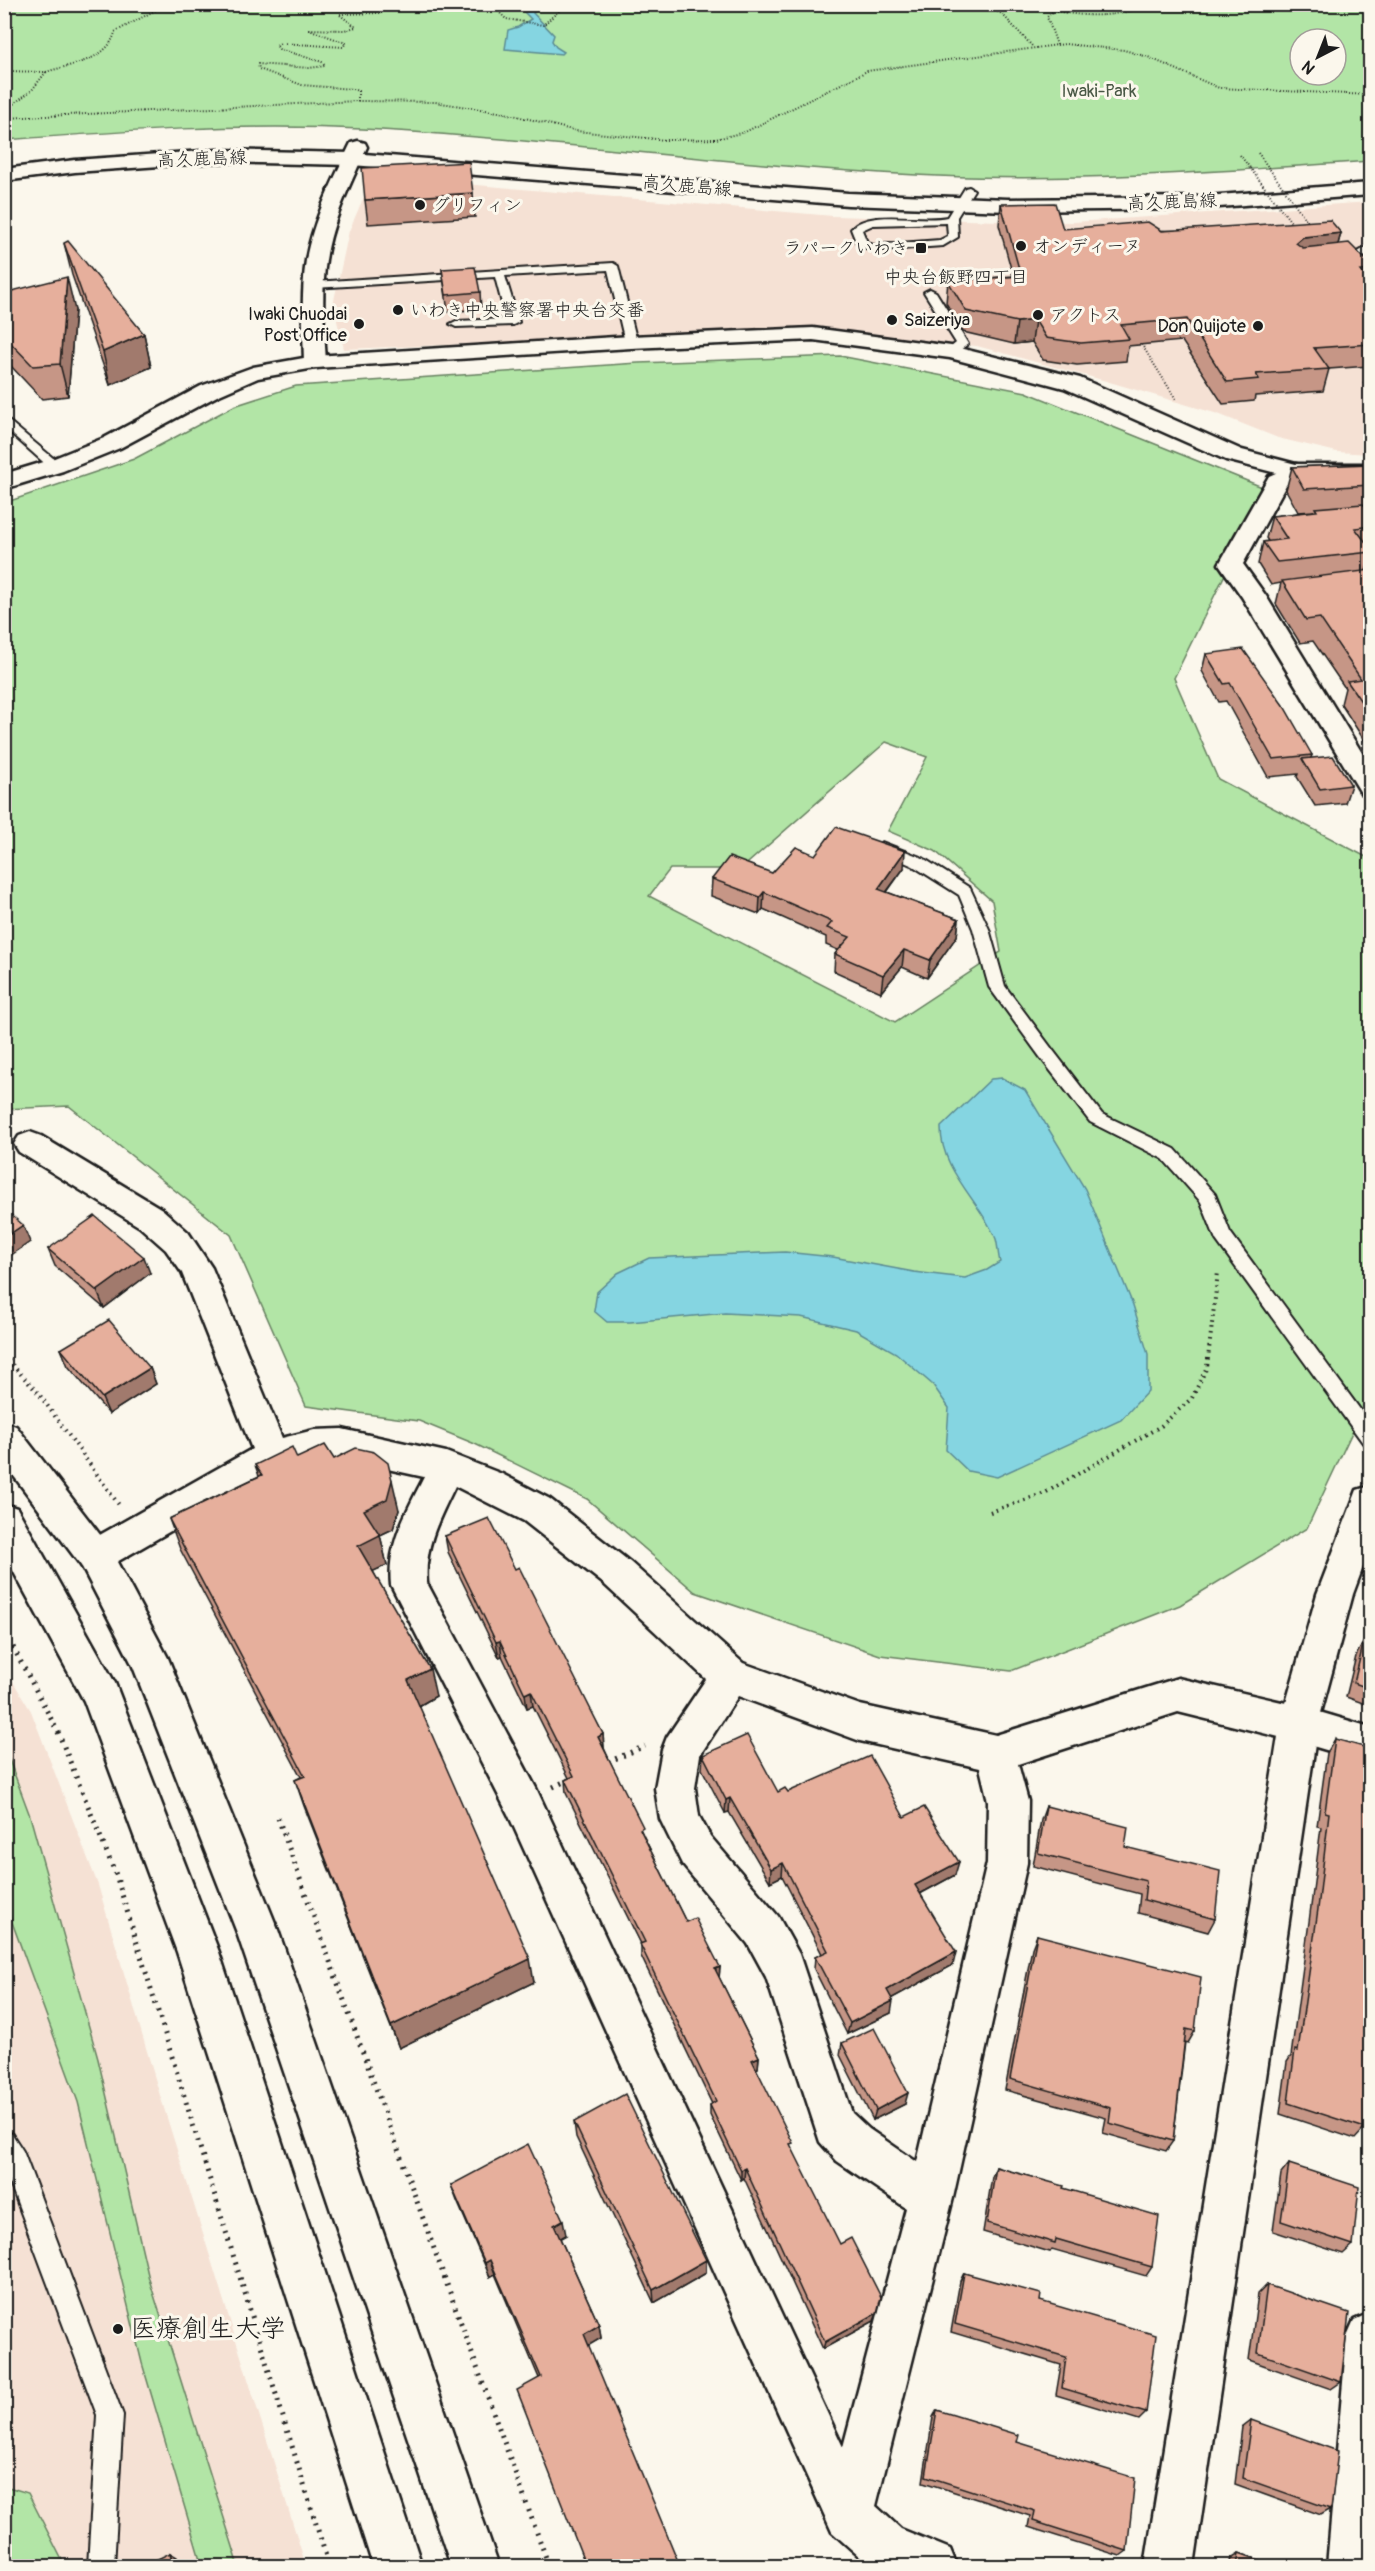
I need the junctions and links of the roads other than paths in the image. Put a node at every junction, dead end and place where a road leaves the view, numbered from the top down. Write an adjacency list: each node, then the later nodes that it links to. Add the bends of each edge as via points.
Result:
1 (355, 153): 2 (street, 高久鹿島線, via 169,146); 3 (street, 高久鹿島線, via 217,156); 6 (street, 高久鹿島線, via 848,199); 10 (street, via 324,228)
2 (4, 162)
3 (4, 175)
4 (1371, 175): 6 (street, 高久鹿島線)
5 (1371, 189): 6 (street, 高久鹿島線, via 1194,203)
6 (960, 204): 6 (lane, via 953,237 943,243 872,248 862,244 856,229 870,221 936,224)
7 (1371, 248): 8 (lane)
8 (1335, 261)
9 (499, 273): 10 (lane); 12 (lane, via 513,322); 13 (lane, via 613,266)
10 (314, 285): 15 (street)
11 (930, 292): 14 (lane, via 962,344)
12 (456, 324)
13 (631, 342): 14 (street, via 813,334); 15 (street)
14 (951, 352): 18 (street, via 1072,384 1234,456)
15 (315, 362): 17 (street, via 253,373 209,391 112,443)
16 (4, 420): 17 (lane)
17 (55, 466): 20 (street)
18 (1296, 471): 19 (street); 21 (street, via 1277,481)
19 (1371, 471)
20 (4, 482)
21 (1259, 513): 22 (street); 23 (street, via 1232,564 1266,595)
22 (1285, 518)
23 (1371, 787)
24 (864, 839): 27 (lane, via 918,862 965,892 981,929 997,987 1046,1053 1096,1118 1169,1154 1209,1199 1222,1235)
25 (30, 1144): 28 (street, via 151,1218 177,1241 196,1268)
26 (4, 1436): 32 (street)
27 (1371, 1437)
28 (272, 1455): 29 (street, via 314,1445 342,1444); 32 (street)
29 (446, 1467): 33 (street, via 537,1510 617,1573); 40 (street, via 416,1530 407,1563 409,1585 522,1801)
30 (1371, 1501): 34 (street, via 1335,1594)
31 (4, 1519): 43 (street, via 101,1695 186,1918)
32 (95, 1556): 44 (street, via 149,1658 257,1930)
33 (730, 1676): 36 (street, via 860,1723); 38 (street, via 681,1750 675,1788 680,1819 696,1850 763,1930 784,1969 835,2127 853,2145)
34 (1299, 1724): 35 (street); 36 (street, via 1178,1695); 46 (street)
35 (1371, 1745)
36 (996, 1753): 38 (street, via 1008,1801 1007,1863)
37 (4, 2142): 42 (lane, via 110,2415)
38 (932, 2198): 40 (street)
39 (1371, 2336): 41 (street)
40 (849, 2514): 45 (street, via 885,2548)
41 (1359, 2547)
42 (101, 2566)
43 (398, 2566)
44 (475, 2566)
45 (933, 2566)
46 (1169, 2566)

